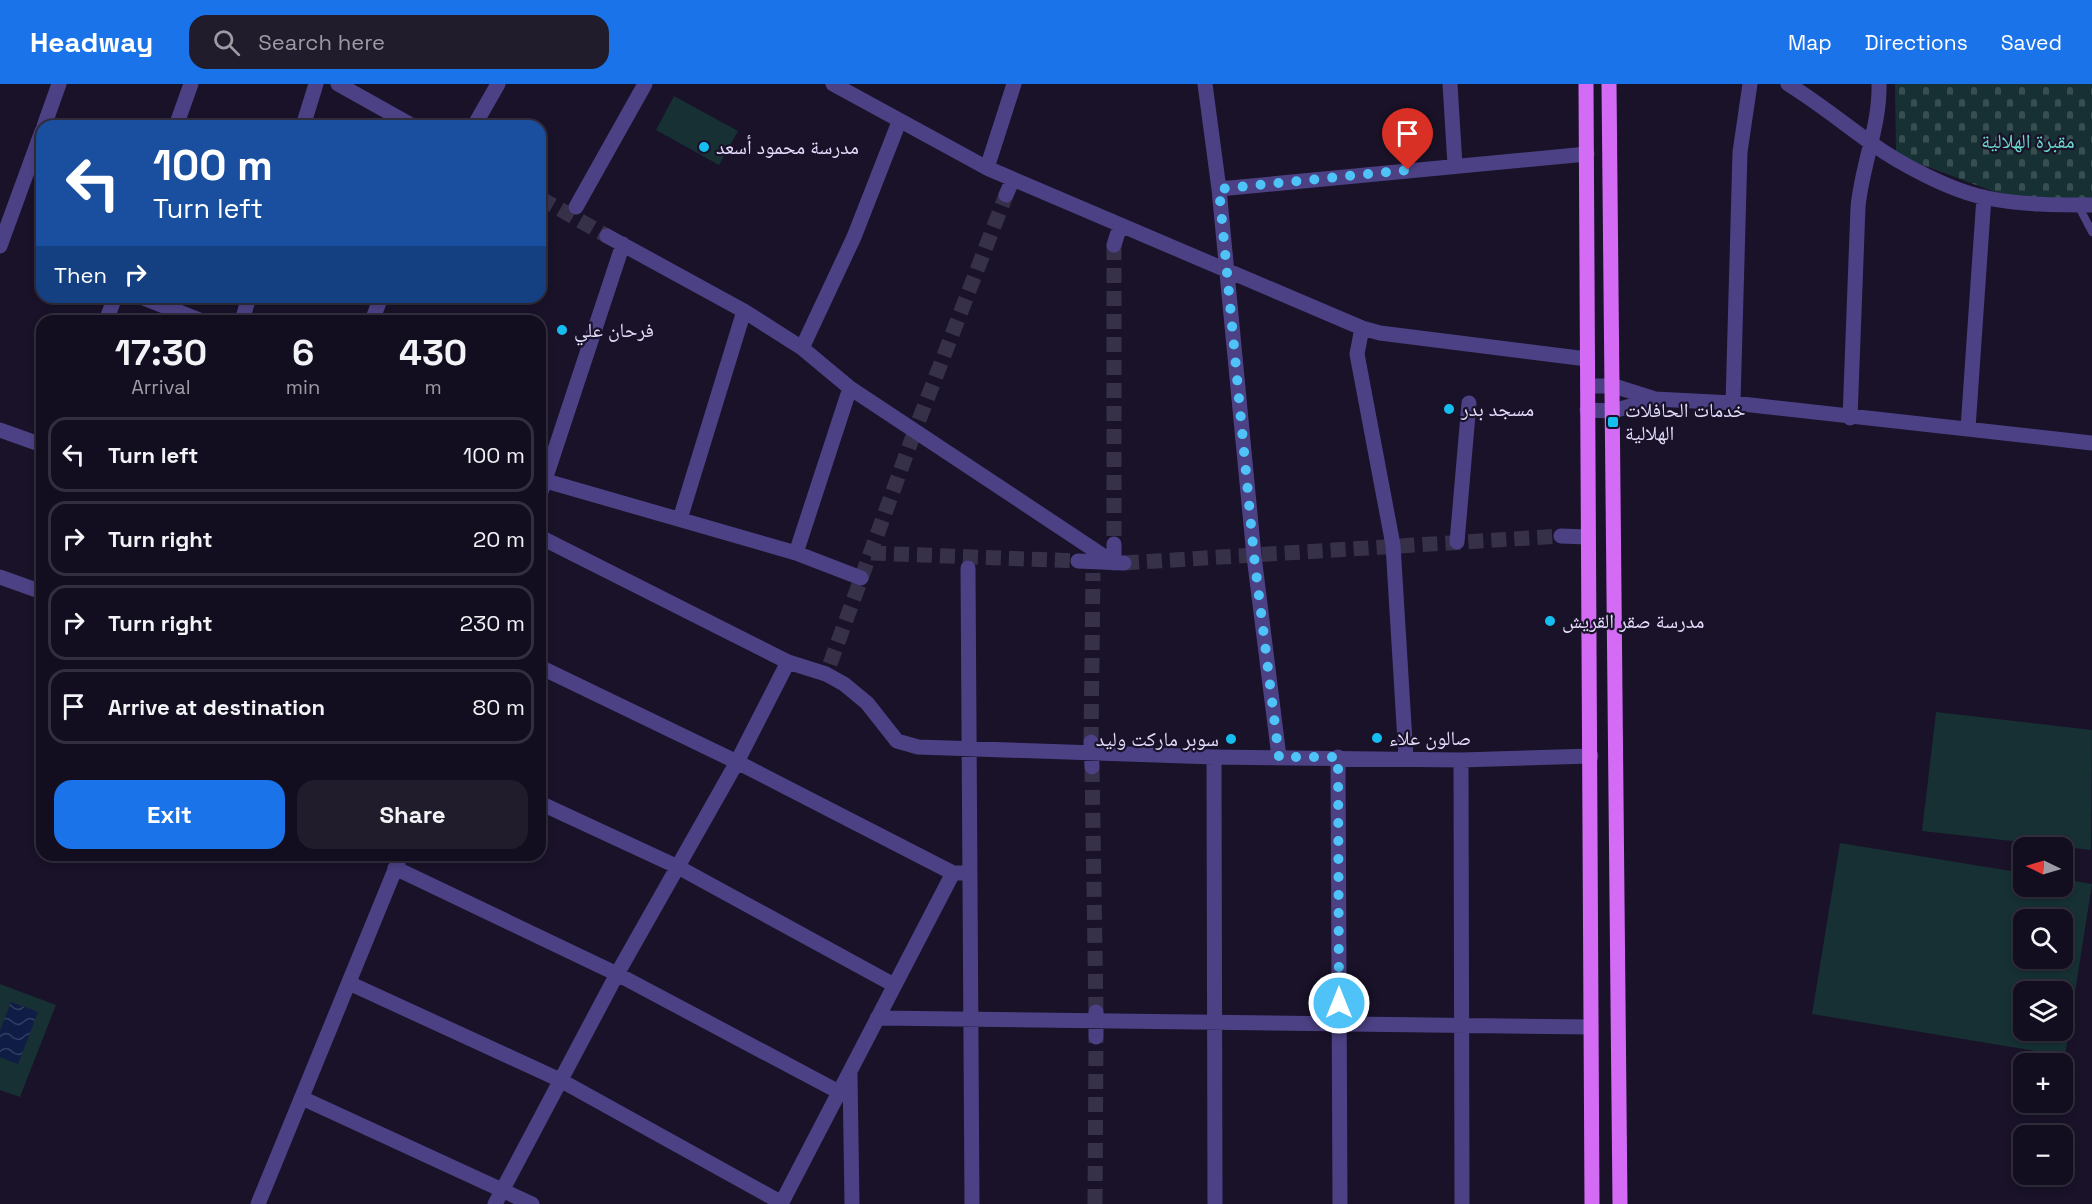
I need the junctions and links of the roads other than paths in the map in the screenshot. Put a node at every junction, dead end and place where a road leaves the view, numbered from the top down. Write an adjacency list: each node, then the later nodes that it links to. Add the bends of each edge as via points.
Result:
1 (58, 84): 16 (street)
2 (191, 84): 17 (street)
3 (316, 84): 18 (street)
4 (338, 84): 19 (street)
5 (498, 84): 20 (street)
6 (645, 84): 32 (street)
7 (833, 84): 21 (street)
8 (1014, 84): 26 (street)
9 (1205, 84): 28 (street)
10 (1450, 84): 25 (street)
11 (1586, 84): 24 (main road)
12 (1610, 84): 47 (main road)
13 (1750, 84): 51 (street, via 1740,152)
14 (1788, 84): 22 (street, via 1820,103)
15 (1879, 84): 22 (street, via 1880,110)
16 (46, 120)
17 (178, 120)
18 (305, 120)
19 (403, 120)
20 (477, 120)
21 (899, 122): 26 (street); 44 (street, via 854,237)
22 (1872, 144): 30 (street, via 1924,174); 54 (street, via 1862,175 1858,207)
23 (36, 147): 38 (street)
24 (1587, 154): 25 (street); 45 (main road)
25 (1455, 165): 28 (street)
26 (987, 168): 27 (street)
27 (1013, 179): 29 (street); 33 (street)
28 (1219, 189): 39 (street)
29 (1006, 195)
30 (1984, 197): 31 (street, via 2032,205); 55 (street)
31 (2085, 205): 34 (lane)
32 (576, 207)
33 (1120, 226): 37 (street); 39 (street)
34 (2092, 232)
35 (607, 236): 36 (street)
36 (622, 244): 41 (street); 59 (street)
37 (1114, 245)
38 (0, 246)
39 (1226, 271): 43 (street); 79 (street, via 1254,556)
40 (156, 303): 42 (street)
41 (744, 311): 44 (street); 61 (street)
42 (187, 315)
43 (1362, 328): 45 (street); 81 (street, via 1357,354 1393,545)
44 (802, 348): 48 (street)
45 (1587, 359): 46 (main road)
46 (1587, 386): 47 (street); 52 (main road)
47 (1614, 386): 49 (street); 53 (main road)
48 (850, 388): 67 (street); 68 (street)
49 (1655, 399): 51 (street); 53 (street)
50 (1469, 403): 65 (street)
51 (1733, 403): 54 (street)
52 (1587, 410): 53 (street); 63 (main road)
53 (1613, 411): 112 (main road)
54 (1850, 418): 55 (street)
55 (1968, 428): 58 (street)
56 (0, 430): 57 (street)
57 (36, 443)
58 (2092, 443)
59 (546, 479)
60 (546, 489): 61 (street)
61 (680, 519): 67 (street)
62 (1561, 536): 63 (street)
63 (1587, 537): 77 (main road)
64 (546, 540): 74 (street)
65 (1457, 542)
66 (1114, 544): 68 (street)
67 (796, 553): 72 (street)
68 (1119, 563): 69 (street)
69 (1088, 565)
70 (968, 568): 76 (street)
71 (0, 577): 73 (street)
72 (861, 578)
73 (36, 590)
74 (788, 662): 76 (street, via 828,669 862,698 897,741 918,747); 83 (street)
75 (546, 670): 83 (street)
76 (969, 750): 78 (street); 87 (street)
77 (1591, 756): 82 (street); 96 (main road)
78 (1214, 757): 79 (street); 93 (street)
79 (1279, 757): 80 (street)
80 (1338, 757): 81 (street); 94 (street)
81 (1406, 758): 82 (street)
82 (1461, 760): 95 (street)
83 (736, 762): 86 (street); 87 (street)
84 (546, 806): 86 (street)
85 (398, 862): 88 (street); 89 (street)
86 (678, 867): 88 (street); 90 (street)
87 (961, 873): 90 (street); 92 (street)
88 (617, 974): 98 (street); 99 (street)
89 (349, 982): 98 (street); 100 (street)
90 (894, 985): 91 (street)
91 (877, 1018): 92 (street); 97 (street)
92 (971, 1021): 93 (street); 107 (street)
93 (1215, 1024): 94 (street); 108 (street)
94 (1339, 1026): 95 (street); 109 (street)
95 (1462, 1027): 96 (street); 110 (street)
96 (1591, 1027): 111 (main road)
97 (850, 1071): 99 (street); 106 (street)
98 (560, 1080): 101 (street); 102 (street)
99 (839, 1092): 102 (street)
100 (302, 1098): 101 (street); 103 (street)
101 (503, 1189): 104 (street); 105 (street)
102 (782, 1203)
103 (258, 1204)
104 (495, 1204)
105 (532, 1204)
106 (852, 1204)
107 (972, 1204)
108 (1215, 1204)
109 (1340, 1204)
110 (1462, 1204)
111 (1592, 1204)
112 (1620, 1204)

